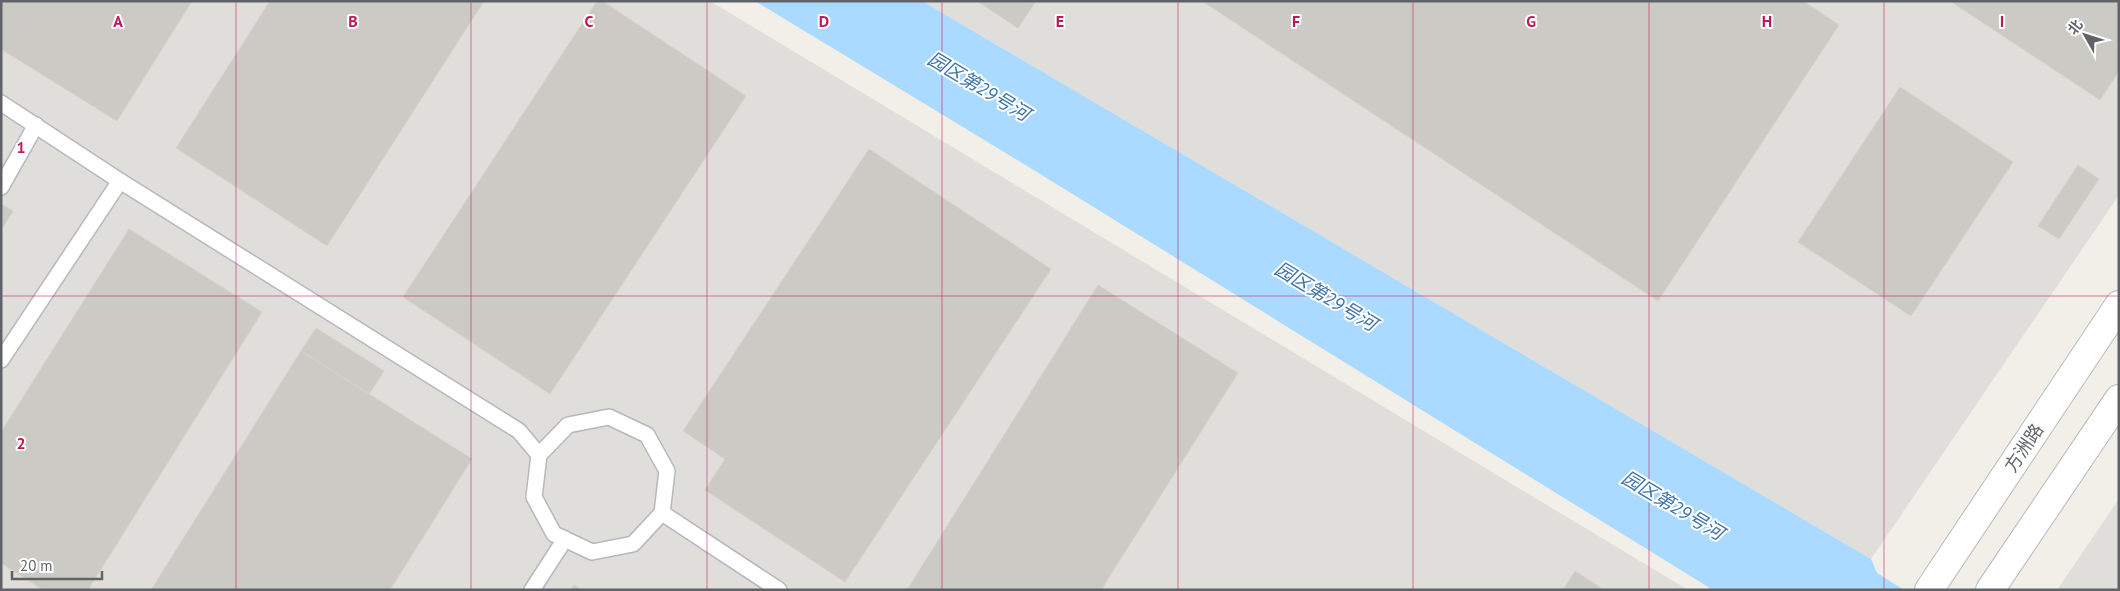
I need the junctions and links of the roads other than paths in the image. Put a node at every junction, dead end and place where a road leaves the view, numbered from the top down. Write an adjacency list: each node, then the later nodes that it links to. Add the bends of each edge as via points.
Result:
1 (1, 103): 2 (lane)
2 (36, 125): 3 (lane); 4 (lane)
3 (120, 181): 6 (lane); 8 (lane, via 519,430)
4 (1, 187)
5 (2119, 305): 11 (main road, 方洲路)
6 (1, 360)
7 (2119, 399): 14 (main road)
8 (539, 455): 9 (lane, via 568,425 610,417 617,420 647,435 667,471); 10 (lane, via 534,497 554,534)
9 (662, 513): 10 (lane, via 633,544 592,552); 13 (lane)
10 (565, 539): 12 (lane)
11 (1930, 589)
12 (532, 590)
13 (778, 590)
14 (1990, 590)

